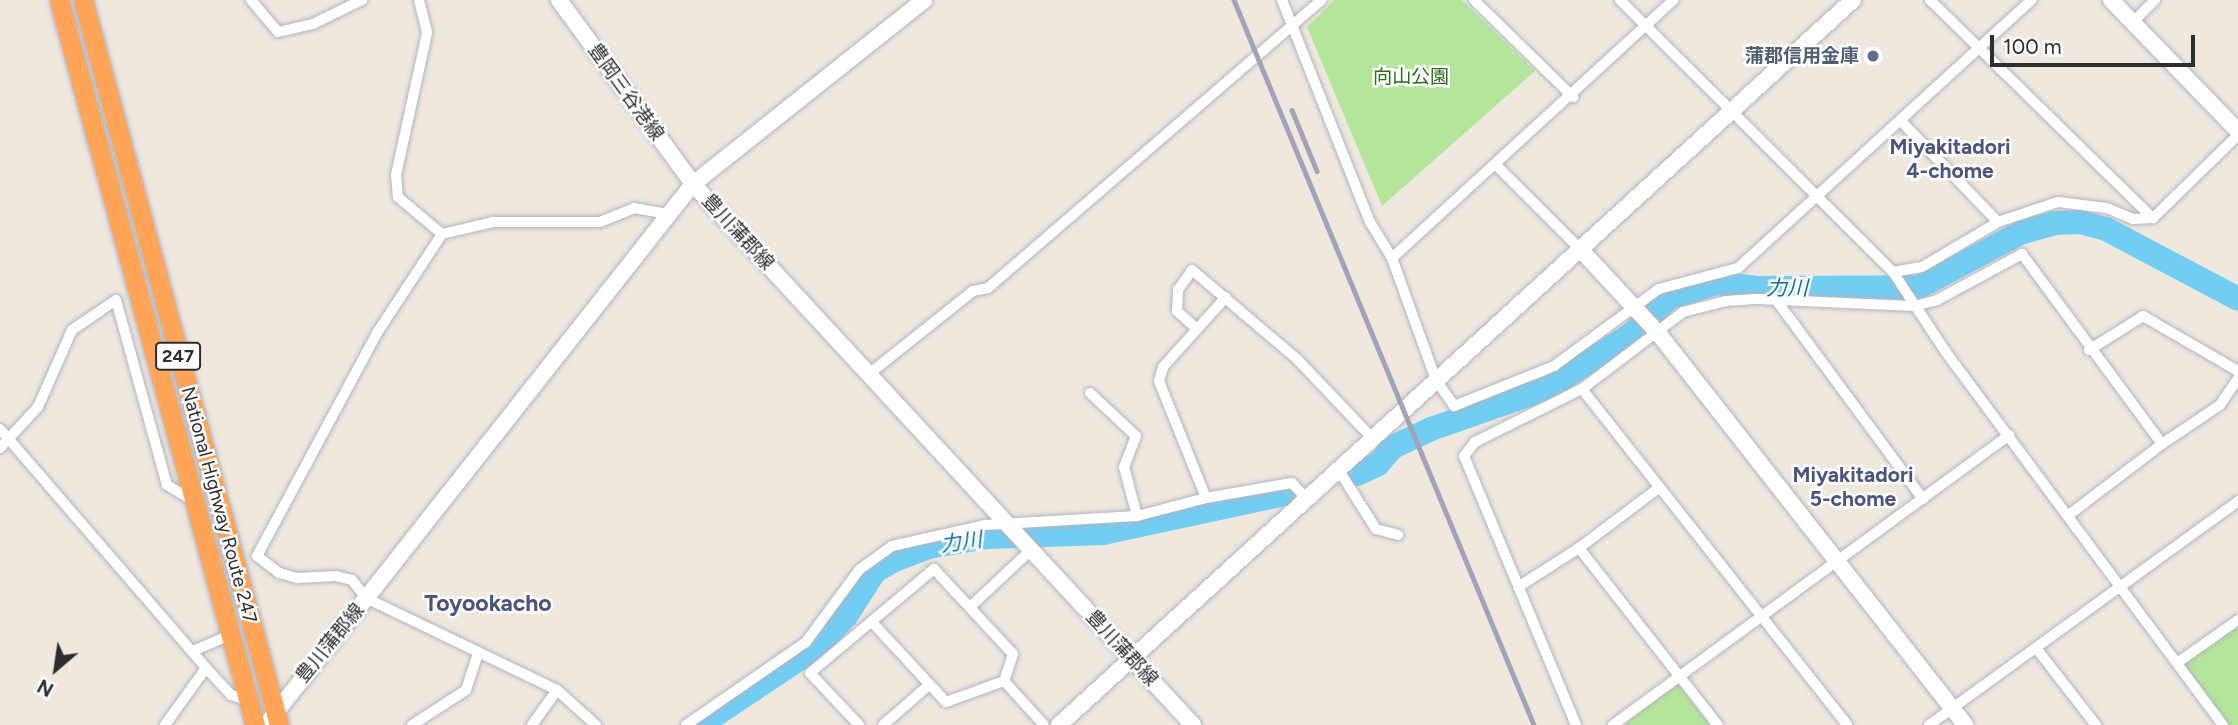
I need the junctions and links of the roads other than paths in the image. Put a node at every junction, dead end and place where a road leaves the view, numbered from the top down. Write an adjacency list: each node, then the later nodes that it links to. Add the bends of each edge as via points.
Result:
1 (59, 0): 60 (highway, National Highway Route 247 / 247)
2 (83, 0): 89 (highway, National Highway Route 247 / 247)
3 (251, 0): 4 (street, via 278,32 313,24)
4 (362, 0)
5 (419, 0): 32 (street, via 427,33 396,175 398,197)
6 (559, 0): 27 (street, 豊岡三谷港線)
7 (924, 0): 27 (street)
8 (1282, 0): 19 (street)
9 (1322, 0): 19 (street)
10 (1474, 0): 22 (street)
11 (1620, 0): 20 (street)
12 (1674, 0): 20 (street)
13 (1853, 0): 23 (street)
14 (1930, 0): 21 (street)
15 (2032, 0): 21 (street)
16 (2111, 0): 18 (street)
17 (2155, 0): 18 (street)
18 (2133, 22): 25 (street)
19 (1296, 25): 34 (street, via 1370,222); 44 (street, via 988,288 974,291)
20 (1646, 27): 22 (street); 23 (street)
21 (1981, 49): 24 (street); 30 (street)
22 (1573, 97): 26 (street)
23 (1732, 111): 28 (street); 33 (street)
24 (1900, 121): 28 (street); 31 (street)
25 (2238, 133): 30 (street)
26 (1496, 165): 33 (street); 34 (street)
27 (693, 184): 29 (street, 豊川蒲郡線); 44 (street, 豊川蒲郡線)
28 (1818, 195): 35 (street); 39 (street, via 1738,268 1679,280)
29 (668, 214): 32 (street, via 634,208 600,222 492,222); 71 (street, 豊川蒲郡線)
30 (2153, 218): 31 (street, via 2133,219 2107,208 2058,202)
31 (1998, 222): 35 (street, via 1922,267)
32 (442, 234): 71 (street, via 377,333 257,556 279,573 297,578 352,580)
33 (1580, 249): 39 (street); 46 (street)
34 (1392, 258): 46 (street)
35 (1894, 274): 38 (street)
36 (1226, 297): 40 (street); 40 (street, via 1192,270 1178,290 1177,311); 52 (street, via 1297,359)
37 (1777, 301): 38 (street); 41 (street, via 1726,301 1684,312); 59 (street)
38 (1913, 303): 42 (street, via 1937,300 2022,254); 50 (street)
39 (1638, 309): 41 (street); 46 (street, via 1554,366 1517,384 1454,406)
40 (1197, 329): 57 (street, via 1163,367 1159,381)
41 (1658, 333): 47 (street); 68 (street)
42 (2089, 350): 43 (street, via 2143,316); 53 (street)
43 (2238, 371)
44 (870, 374): 64 (street, 豊川蒲郡線)
45 (2238, 378): 53 (street, via 2220,405)
46 (1436, 380): 52 (street)
47 (1582, 389): 56 (street); 70 (street, via 1475,442 1464,456)
48 (1090, 393): 63 (street, via 1136,436 1124,467)
49 (0, 429): 51 (street)
50 (2009, 435): 59 (street); 62 (street)
51 (8, 438): 54 (street); 60 (street, via 38,407 72,330 116,300 167,485); 78 (street)
52 (1372, 438): 55 (street)
53 (2162, 444): 62 (street)
54 (0, 448)
55 (1338, 469): 58 (street); 65 (street, via 1376,529)
56 (1660, 487): 67 (street); 73 (street)
57 (1206, 498): 58 (street, via 1292,483); 63 (street)
58 (1306, 498): 80 (street)
59 (1923, 499): 68 (street)
60 (194, 501): 76 (highway, National Highway Route 247 / 247)
61 (2238, 501): 69 (street)
62 (2070, 514): 69 (street)
63 (1136, 516): 64 (street)
64 (1009, 526): 66 (street, 豊川蒲郡線); 95 (street, via 919,537 872,557 806,642)
65 (1398, 535)
66 (1029, 546): 72 (street); 80 (street, 豊川蒲郡線)
67 (1579, 548): 70 (street); 83 (street)
68 (1836, 561): 73 (street); 88 (street)
69 (2121, 583): 77 (street); 81 (street)
70 (1518, 587): 101 (street)
71 (366, 598): 79 (street); 89 (street, 豊川蒲郡線)
72 (970, 607): 75 (street, via 934,569); 84 (street, via 1013,654)
73 (1761, 614): 83 (street); 104 (street)
74 (2238, 620): 81 (street)
75 (872, 622): 85 (street); 96 (street, via 810,673)
76 (230, 635): 78 (street); 87 (highway, National Highway Route 247 / 247)
77 (2036, 648): 88 (street); 107 (street)
78 (193, 651): 82 (street)
79 (478, 652): 86 (street); 92 (street, via 466,690)
80 (1131, 658): 99 (street); 100 (street, 豊川蒲郡線)
81 (2177, 663): 108 (street)
82 (206, 668): 87 (street, via 231,695); 90 (street)
83 (1679, 676): 102 (street); 103 (street)
84 (1004, 681): 85 (street, via 955,702 946,702); 98 (street)
85 (929, 685): 97 (street)
86 (557, 690): 93 (street); 94 (street)
87 (247, 700): 91 (highway, National Highway Route 247 / 247)
88 (1952, 708): 105 (street); 106 (street)
89 (274, 720)
90 (165, 725)
91 (255, 725)
92 (412, 725)
93 (532, 725)
94 (596, 725)
95 (686, 725)
96 (859, 725)
97 (883, 725)
98 (1044, 725)
99 (1059, 725)
100 (1193, 725)
101 (1576, 725)
102 (1613, 725)
103 (1718, 725)
104 (1847, 725)
105 (1929, 725)
106 (1965, 725)
107 (2096, 725)
108 (2223, 725)

